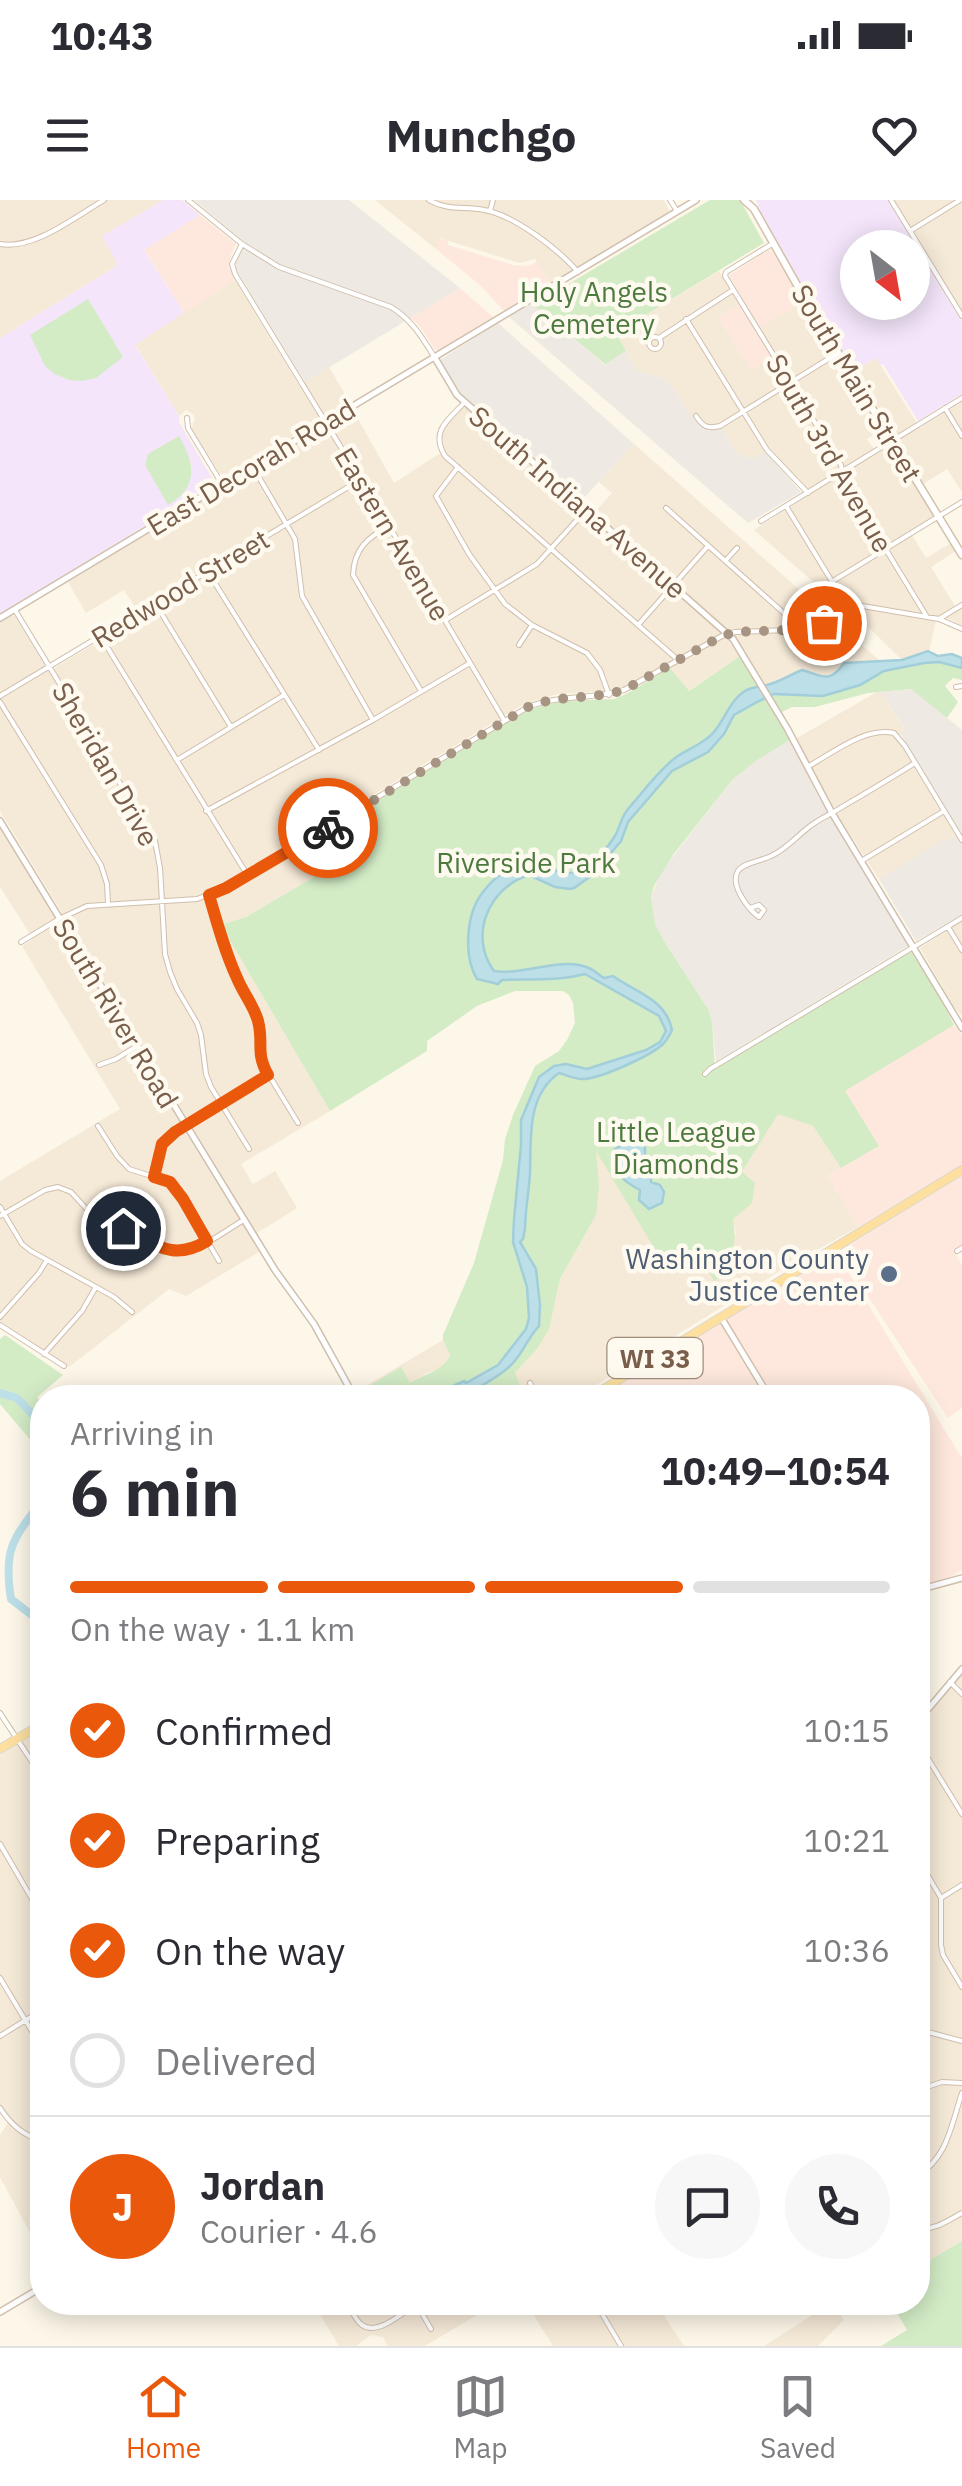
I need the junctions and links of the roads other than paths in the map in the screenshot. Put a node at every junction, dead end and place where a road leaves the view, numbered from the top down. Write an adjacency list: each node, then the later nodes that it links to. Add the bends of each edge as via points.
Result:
1 (104, 200): 15 (street, via 37,239)
2 (188, 200): 16 (street)
3 (429, 200): 11 (street)
4 (493, 200): 11 (street)
5 (670, 200): 12 (street)
6 (696, 200): 12 (street, East Decorah Road)
7 (744, 200): 10 (main road, South Main Street)
8 (891, 200): 13 (street)
9 (960, 200): 14 (street)
10 (754, 205): 17 (main road, South Main Street)
11 (490, 211): 19 (street, via 541,240)
12 (677, 211): 19 (street, East Decorah Road)
13 (909, 230)
14 (912, 230)
15 (0, 244)
16 (242, 244): 25 (street, via 296,275 391,307 412,324); 33 (street, Eastern Avenue, via 232,264 235,274)
17 (772, 244): 20 (street, via 726,272); 24 (main road, South Main Street)
18 (930, 264): 21 (street)
19 (578, 272): 25 (street, East Decorah Road)
20 (733, 290): 22 (street); 26 (street, South 3rd Avenue)
21 (962, 316)
22 (686, 319): 23 (street); 30 (street)
23 (658, 338)
24 (838, 353): 26 (street); 35 (main road, South Main Street)
25 (434, 358): 28 (street, South Indiana Avenue); 33 (street, East Decorah Road)
26 (790, 383): 30 (street); 38 (street, South 3rd Avenue)
27 (962, 398): 29 (street)
28 (464, 402): 37 (street, via 439,437 442,452); 45 (street, South Indiana Avenue)
29 (945, 408): 34 (street); 35 (street)
30 (744, 412): 31 (street, via 710,428); 41 (street)
31 (696, 416)
32 (187, 418): 40 (street)
33 (326, 422): 36 (street, East Decorah Road); 39 (street, Eastern Avenue)
34 (962, 436)
35 (891, 441): 38 (street); 46 (main road, South Main Street)
36 (253, 466): 40 (street, East Decorah Road); 48 (street)
37 (458, 468): 52 (street); 59 (street, via 434,496)
38 (841, 472): 41 (street); 53 (street, South 3rd Avenue)
39 (360, 479): 48 (street, Redwood Street); 49 (street, Eastern Avenue)
40 (222, 484): 63 (street, East Decorah Road)
41 (808, 494): 43 (street)
42 (962, 502): 46 (street)
43 (786, 506): 47 (street); 57 (street)
44 (666, 508): 50 (street)
45 (587, 509): 52 (street); 58 (street, South Indiana Avenue)
46 (938, 516): 53 (street); 54 (main road, South Main Street)
47 (761, 521)
48 (288, 524): 56 (street, Redwood Street); 82 (street, via 302,596)
49 (389, 526): 67 (street, Eastern Avenue); 78 (street, via 359,548 353,575)
50 (708, 546): 55 (street); 58 (street)
51 (737, 548): 55 (street)
52 (551, 550): 59 (street); 69 (street)
53 (885, 550): 57 (street); 64 (street, South 3rd Avenue)
54 (962, 555)
55 (726, 560): 70 (street)
56 (208, 571): 61 (street, Redwood Street); 79 (street)
57 (833, 581): 60 (street)
58 (674, 586): 69 (street); 72 (street, South Indiana Avenue)
59 (496, 590): 67 (street); 68 (street)
60 (845, 602): 64 (street); 70 (street, via 820,626)
61 (155, 603): 73 (street, Redwood Street); 84 (street)
62 (962, 605): 66 (street)
63 (14, 609): 65 (street, East Decorah Road); 77 (street, Sheridan Drive)
64 (927, 617): 66 (street)
65 (0, 618)
66 (939, 619): 71 (street)
67 (445, 620): 76 (street, Eastern Avenue)
68 (532, 624): 74 (street); 80 (street, via 587,652)
69 (638, 625): 75 (street)
70 (800, 630): 72 (street)
71 (962, 630)
72 (728, 634): 75 (street); 88 (street, South Indiana Avenue)
73 (100, 636): 77 (street, Redwood Street); 86 (street)
74 (519, 645)
75 (678, 660): 80 (street)
76 (470, 663): 78 (street); 83 (street, Eastern Avenue)
77 (50, 667): 81 (street, Redwood Street); 99 (street, Sheridan Drive, via 155,841)
78 (421, 692): 82 (street)
79 (284, 695): 84 (street); 85 (street)
80 (609, 695): 83 (street, via 543,701)
81 (0, 699): 100 (street, via 102,865)
82 (373, 720): 85 (street)
83 (504, 720): 93 (street)
84 (231, 727): 86 (street)
85 (319, 750): 89 (street)
86 (177, 760): 89 (street)
87 (915, 764): 88 (street, via 899,737 887,731); 90 (street); 91 (street)
88 (808, 766): 91 (street, South Indiana Avenue)
89 (206, 810): 97 (street)
90 (944, 810): 94 (street); 96 (street)
91 (832, 813): 96 (street, South Indiana Avenue); 101 (street, via 771,857 738,871 736,885)
92 (0, 821): 103 (street, South River Road)
93 (326, 829): 95 (street); 97 (street)
94 (962, 840)
95 (336, 856)
96 (862, 860): 106 (street, South Indiana Avenue)
97 (248, 876): 98 (street)
98 (209, 895): 99 (street); 112 (street, via 224,948 256,1016)
99 (162, 902): 100 (street); 113 (street, Sheridan Drive, via 165,954 198,1024 206,1074)
100 (108, 903): 103 (street)
101 (750, 908)
102 (962, 918): 104 (street)
103 (59, 919): 105 (street); 109 (street, South River Road)
104 (948, 927): 106 (street); 107 (street)
105 (21, 942)
106 (915, 947): 108 (street, South Indiana Avenue); 111 (street)
107 (962, 950)
108 (962, 1028)
109 (138, 1046): 110 (street); 116 (street, South River Road)
110 (99, 1065)
111 (706, 1074)
112 (268, 1075): 113 (street); 114 (street)
113 (221, 1105): 116 (street); 117 (street, Sheridan Drive)
114 (298, 1123)
115 (98, 1126): 119 (street, via 129,1168)
116 (185, 1126): 119 (street, via 162,1144); 122 (street, South River Road)
117 (250, 1150)
118 (962, 1170): 128 (main road, WI 33)
119 (154, 1177): 123 (street, via 170,1182)
120 (0, 1207): 121 (street)
121 (2, 1215): 123 (street, via 58,1187 92,1216 172,1252); 124 (street, via 22,1244)
122 (244, 1220): 123 (street); 133 (street, South River Road)
123 (207, 1241): 125 (street)
124 (47, 1260): 126 (street); 129 (street)
125 (220, 1261)
126 (96, 1287): 127 (street); 131 (street)
127 (132, 1312)
128 (720, 1316): 134 (main road, WI 33); 135 (street)
129 (0, 1317)
130 (0, 1324): 131 (street)
131 (44, 1354): 132 (street)
132 (64, 1366)
133 (349, 1385)
134 (610, 1385)
135 (762, 1385)
136 (962, 1578): 137 (street)
137 (930, 1587)
138 (962, 1670): 139 (street)
139 (950, 1682): 140 (street); 141 (street)
140 (962, 1694)
141 (930, 1706)
142 (0, 1713): 144 (street)
143 (30, 1731): 144 (main road)
144 (19, 1738): 145 (main road); 146 (street)
145 (0, 1749)
146 (30, 1757)
147 (930, 1762): 148 (street)
148 (962, 1814)
149 (0, 1844): 152 (street)
150 (930, 1878): 153 (street)
151 (962, 1885): 153 (street)
152 (30, 1895)
153 (942, 1898): 155 (street, via 942,1955)
154 (0, 1978): 157 (street)
155 (962, 1987)
156 (30, 2017): 157 (street)
157 (25, 2020): 158 (street); 160 (street)
158 (30, 2028)
159 (930, 2033): 161 (street)
160 (0, 2036)
161 (962, 2041)
162 (962, 2085): 163 (street); 166 (street, via 942,2151)
163 (930, 2086)
164 (0, 2108): 165 (street)
165 (30, 2137)
166 (930, 2166)
167 (962, 2213): 168 (street)
168 (930, 2229)
169 (30, 2294): 170 (street)
170 (0, 2312)
171 (355, 2315): 172 (street, via 365,2327 379,2328)
172 (398, 2315)
173 (423, 2315): 175 (street)
174 (602, 2315): 176 (street)
175 (431, 2329)
176 (620, 2346)

